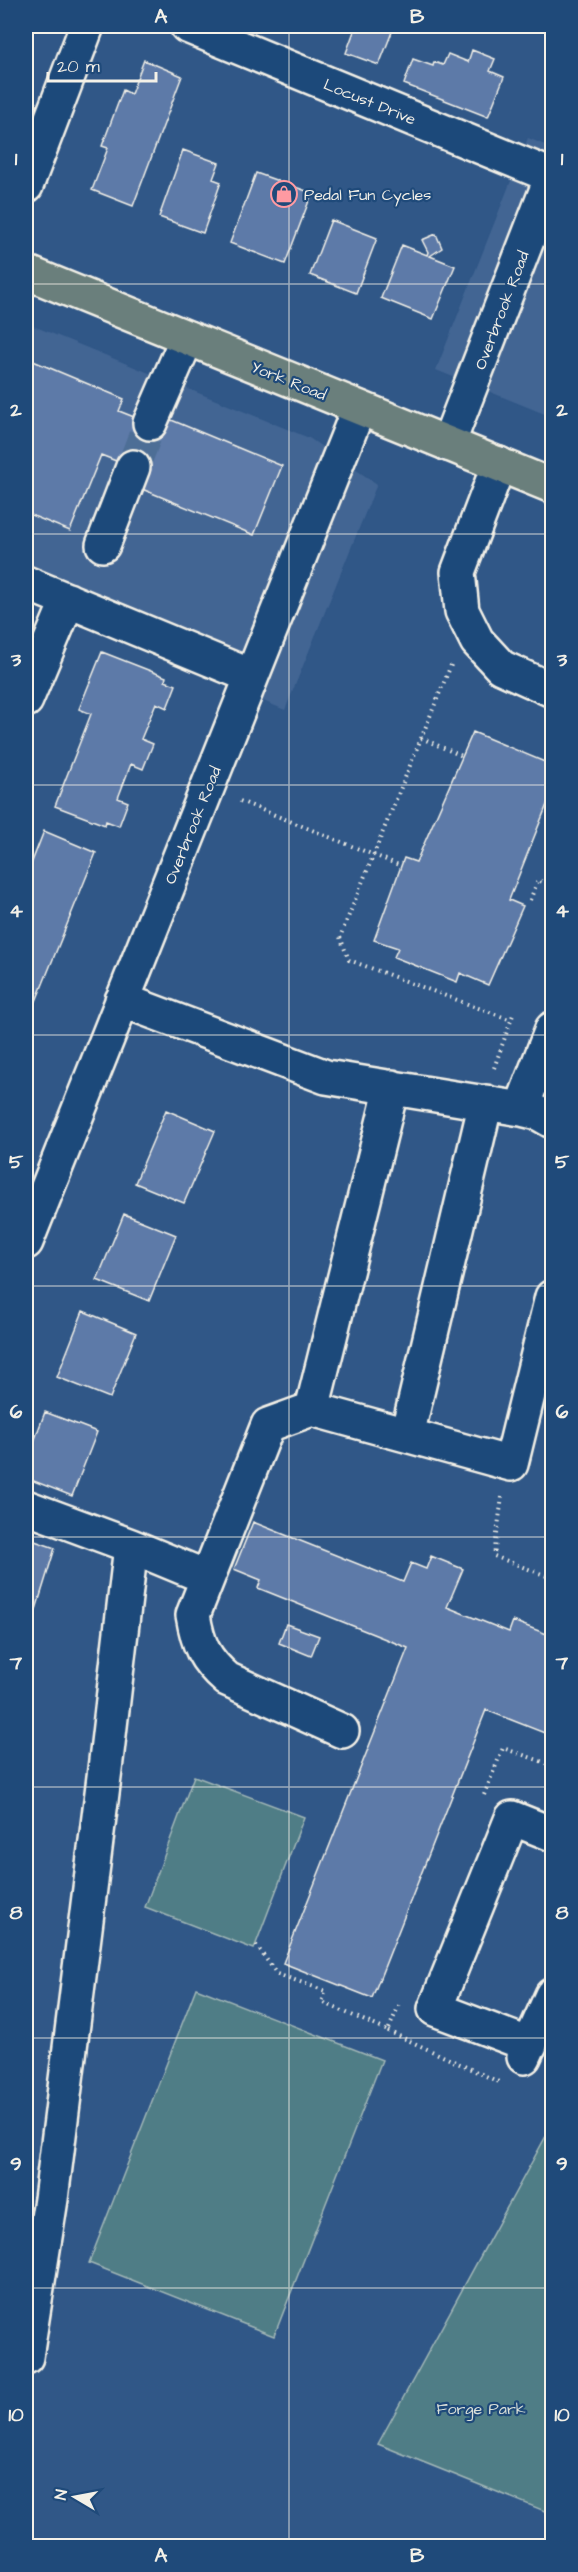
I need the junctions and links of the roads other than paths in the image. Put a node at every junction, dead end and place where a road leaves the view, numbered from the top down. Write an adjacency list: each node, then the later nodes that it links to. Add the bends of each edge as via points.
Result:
1 (87, 26): 4 (street)
2 (187, 26): 3 (street, Locust Drive)
3 (552, 176): 9 (street, Overbrook Road)
4 (26, 186)
5 (26, 272): 6 (main road, York Road)
6 (187, 338): 7 (main road, York Road); 8 (street)
7 (359, 408): 9 (main road, York Road); 16 (street, Overbrook Road)
8 (150, 423)
9 (448, 444): 10 (main road, York Road)
10 (499, 464): 12 (main road, York Road); 17 (street, via 458,572 462,611 477,641 501,667)
11 (133, 467): 13 (street)
12 (552, 486)
13 (103, 545)
14 (26, 583): 15 (street)
15 (68, 600): 16 (street); 18 (street)
16 (251, 676): 19 (street, Overbrook Road)
17 (552, 690)
18 (26, 700)
19 (122, 1000): 21 (street, via 326,1077); 25 (street, Overbrook Road)
20 (552, 1029): 23 (street)
21 (392, 1087): 22 (street); 27 (street)
22 (486, 1102): 23 (street); 28 (street)
23 (521, 1109): 24 (street)
24 (552, 1121)
25 (26, 1242)
26 (552, 1297): 28 (street, via 511,1464)
27 (312, 1409): 28 (street); 31 (street, via 268,1425)
28 (407, 1435)
29 (26, 1508): 30 (street)
30 (131, 1546): 31 (street); 35 (street, via 52,2188)
31 (207, 1577): 32 (street, via 193,1615 198,1643 212,1665 227,1679)
32 (342, 1731)
33 (552, 1834): 34 (street, via 512,1818 435,2009 527,2051)
34 (552, 1995)
35 (26, 2357)

